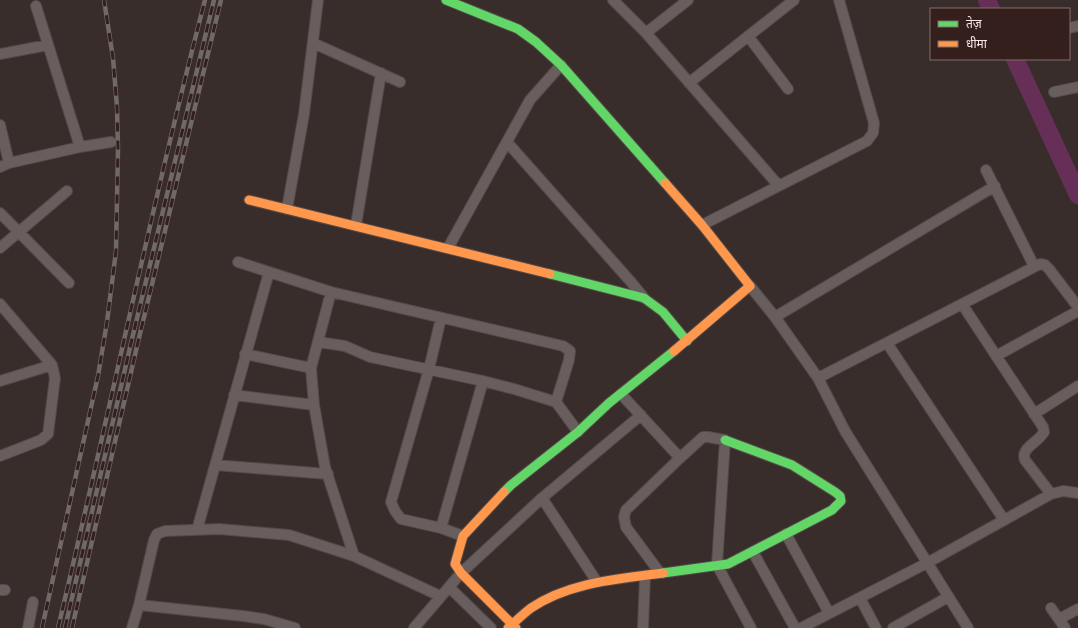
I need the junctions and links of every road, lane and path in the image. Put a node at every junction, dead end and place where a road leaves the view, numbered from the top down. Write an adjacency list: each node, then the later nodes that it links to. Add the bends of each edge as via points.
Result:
1 (318, 0): 11 (street)
2 (446, 0): 6 (street)
3 (613, 0): 9 (street)
4 (794, 0): 10 (street)
5 (839, 0): 27 (street, via 874,123 873,133 868,141)
6 (461, 2): 14 (street, via 518,29)
7 (682, 2): 9 (street)
8 (36, 6): 12 (street)
9 (646, 33): 17 (street)
10 (748, 36): 17 (street); 19 (street)
11 (313, 43): 15 (street); 31 (street, via 304,114)
12 (48, 45): 13 (street); 24 (street)
13 (0, 54)
14 (561, 65): 23 (street, via 530,100); 34 (street)
15 (381, 73): 16 (street); 33 (street)
16 (400, 82)
17 (689, 83): 27 (street)
18 (1078, 87): 20 (street)
19 (788, 89)
20 (1054, 92)
21 (0, 125): 25 (street)
22 (111, 142): 24 (street)
23 (507, 142): 37 (street); 44 (street)
24 (80, 147): 25 (street)
25 (4, 165)
26 (986, 170): 28 (street)
27 (779, 186): 34 (street)
28 (994, 186): 39 (street); 49 (street)
29 (67, 191): 35 (street)
30 (249, 200): 31 (street)
31 (287, 209): 33 (street)
32 (0, 213): 35 (street)
33 (356, 225): 37 (street)
34 (702, 225): 42 (street)
35 (18, 232): 36 (street); 41 (street)
36 (0, 248)
37 (448, 248): 44 (street)
38 (238, 262): 40 (street)
39 (1034, 266): 45 (street); 47 (street, via 1045,265)
40 (269, 272): 43 (street); 54 (street)
41 (69, 283)
42 (750, 286): 49 (street); 51 (street)
43 (331, 292): 50 (street); 52 (street)
44 (644, 298): 51 (street, via 666,314)
45 (962, 304): 53 (street); 55 (street)
46 (1, 307): 56 (street)
47 (1078, 307)
48 (1078, 311): 55 (street)
49 (775, 317): 59 (street)
50 (441, 318): 58 (street); 65 (street, via 563,346 570,352)
51 (687, 341): 63 (street)
52 (318, 342): 57 (street); 58 (street, via 345,346 370,357)
53 (887, 343): 59 (street); 78 (street)
54 (245, 354): 57 (street); 64 (street)
55 (996, 356): 67 (street)
56 (52, 365): 60 (street); 71 (street, via 55,378 48,434 41,440)
57 (311, 368): 66 (street)
58 (429, 369): 61 (street); 79 (street, via 391,502 401,519)
59 (818, 378): 85 (street, via 845,432)
60 (0, 381)
61 (483, 381): 65 (street); 79 (street)
62 (1078, 386): 67 (street)
63 (621, 394): 68 (street); 69 (street)
64 (234, 395): 66 (street); 73 (street)
65 (556, 402): 69 (street)
66 (314, 404): 74 (street)
67 (1034, 414): 76 (street, via 1044,432 1023,456)
68 (641, 415): 72 (street); 77 (street)
69 (578, 432): 82 (street, via 511,485)
70 (725, 440): 72 (street, via 703,437); 81 (street, via 792,465 840,496 841,501 832,510); 86 (street)
71 (0, 456)
72 (680, 458): 88 (street, via 626,510 624,517 626,527)
73 (215, 465): 74 (street); 80 (street)
74 (328, 474): 84 (street)
75 (1078, 493): 76 (street, via 1063,491)
76 (1051, 494): 78 (street)
77 (542, 498): 87 (street); 90 (street)
78 (1004, 520): 85 (street)
79 (441, 528): 82 (street)
80 (197, 530): 84 (street, via 219,529 289,536); 96 (street, via 165,531 157,534)
81 (786, 534): 83 (street); 99 (street)
82 (463, 536): 87 (street, via 456,564)
83 (753, 552): 86 (street, via 728,564); 109 (street)
84 (354, 556): 92 (street)
85 (927, 563): 93 (street); 94 (street)
86 (717, 565): 88 (street); 108 (street)
87 (461, 573): 91 (street); 101 (street)
88 (660, 573): 89 (street)
89 (645, 576): 90 (street); 107 (street)
90 (597, 582): 101 (street, via 556,594 531,608)
91 (449, 587): 92 (street); 106 (street)
92 (440, 596): 105 (street)
93 (948, 597): 112 (street); 113 (street)
94 (860, 598): 99 (street); 111 (street)
95 (33, 602): 102 (street)
96 (139, 605): 103 (street); 104 (street, via 264,619)
97 (1051, 608): 100 (street)
98 (1078, 609): 100 (street)
99 (829, 613): 110 (street)
100 (1059, 619): 114 (street)
101 (512, 627)
102 (28, 628)
103 (132, 628)
104 (295, 628)
105 (414, 628)
106 (491, 628)
107 (643, 628)
108 (751, 628)
109 (794, 628)
110 (801, 628)
111 (876, 628)
112 (893, 628)
113 (968, 628)
114 (1065, 628)

